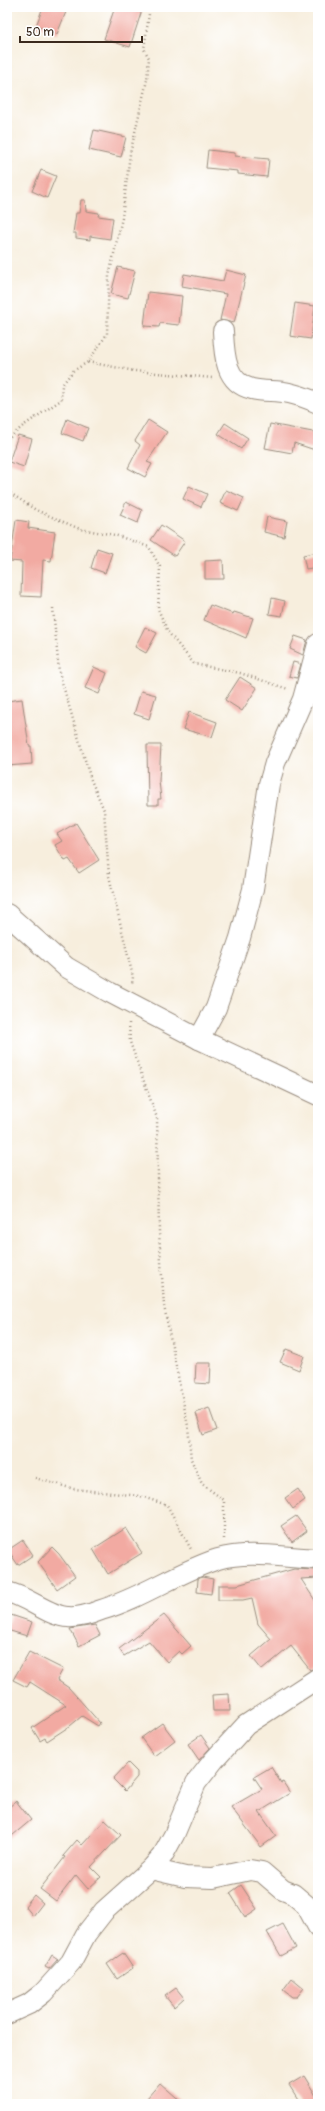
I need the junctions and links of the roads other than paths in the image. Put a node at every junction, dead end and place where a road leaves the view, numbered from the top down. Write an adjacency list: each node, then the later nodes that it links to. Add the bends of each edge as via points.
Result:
1 (223, 331): 2 (street, via 224,353 234,380 252,390 288,392)
2 (318, 403)
3 (318, 644): 4 (street)
4 (309, 693): 6 (street, via 275,763 269,784 253,889 240,938 216,1008)
5 (7, 914): 6 (street, via 66,966 127,1002)
6 (199, 1039): 7 (street)
7 (318, 1095)
8 (318, 1559): 9 (street, via 253,1555 225,1557 121,1604 79,1616 60,1616 32,1601)
9 (7, 1592)
10 (318, 1678): 11 (street, via 246,1725 214,1760 196,1783 174,1835 163,1855)
11 (151, 1869): 12 (street, via 185,1877 213,1878 250,1870 262,1872 306,1905); 13 (street, via 104,1911 86,1934 71,1962 43,1993 29,2004)
12 (318, 1927)
13 (7, 2014)

